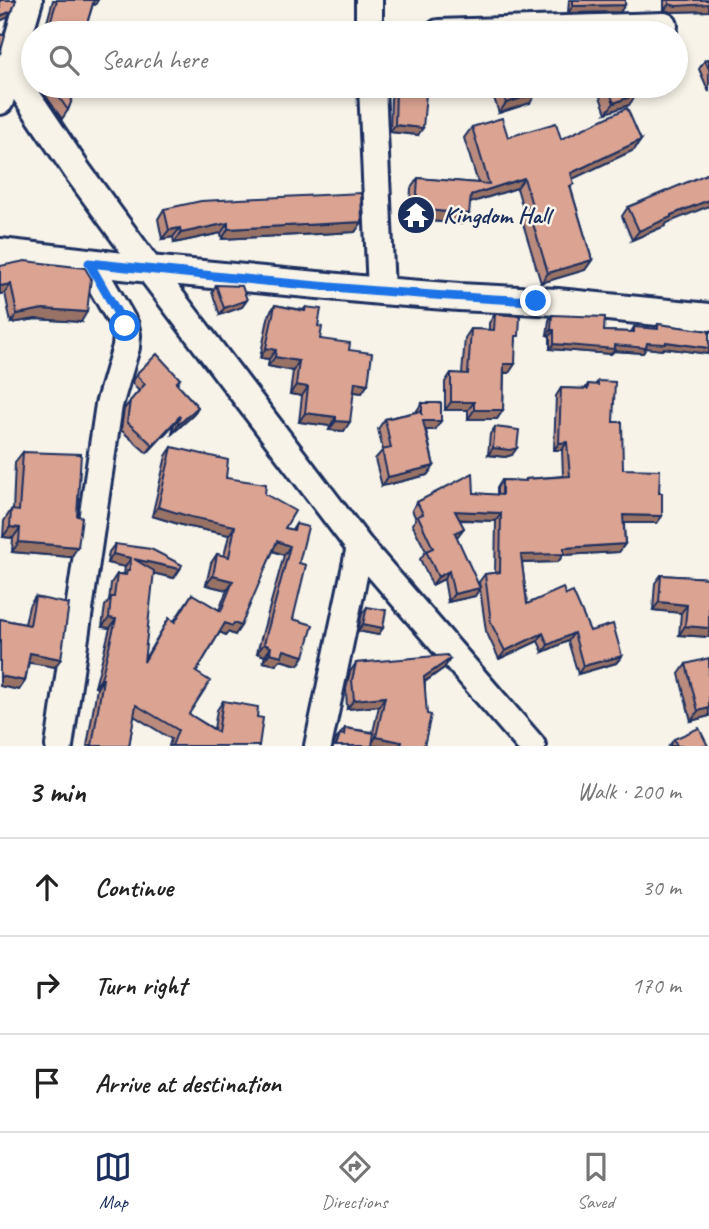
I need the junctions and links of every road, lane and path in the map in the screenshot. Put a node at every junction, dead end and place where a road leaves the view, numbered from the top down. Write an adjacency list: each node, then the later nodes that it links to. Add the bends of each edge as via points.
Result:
1 (29, 0): 3 (street)
2 (369, 0): 4 (street)
3 (23, 21)
4 (369, 21)
5 (21, 30): 6 (street)
6 (10, 71): 7 (street); 10 (street)
7 (21, 87)
8 (28, 98): 13 (street)
9 (373, 98): 14 (street)
10 (0, 102)
11 (0, 252): 12 (street)
12 (89, 263): 13 (street); 17 (street, via 128,335 108,405)
13 (149, 269): 14 (street); 16 (street)
14 (381, 291): 15 (street)
15 (709, 317)
16 (360, 547): 18 (street); 19 (street)
17 (58, 746)
18 (318, 746)
19 (532, 746)

